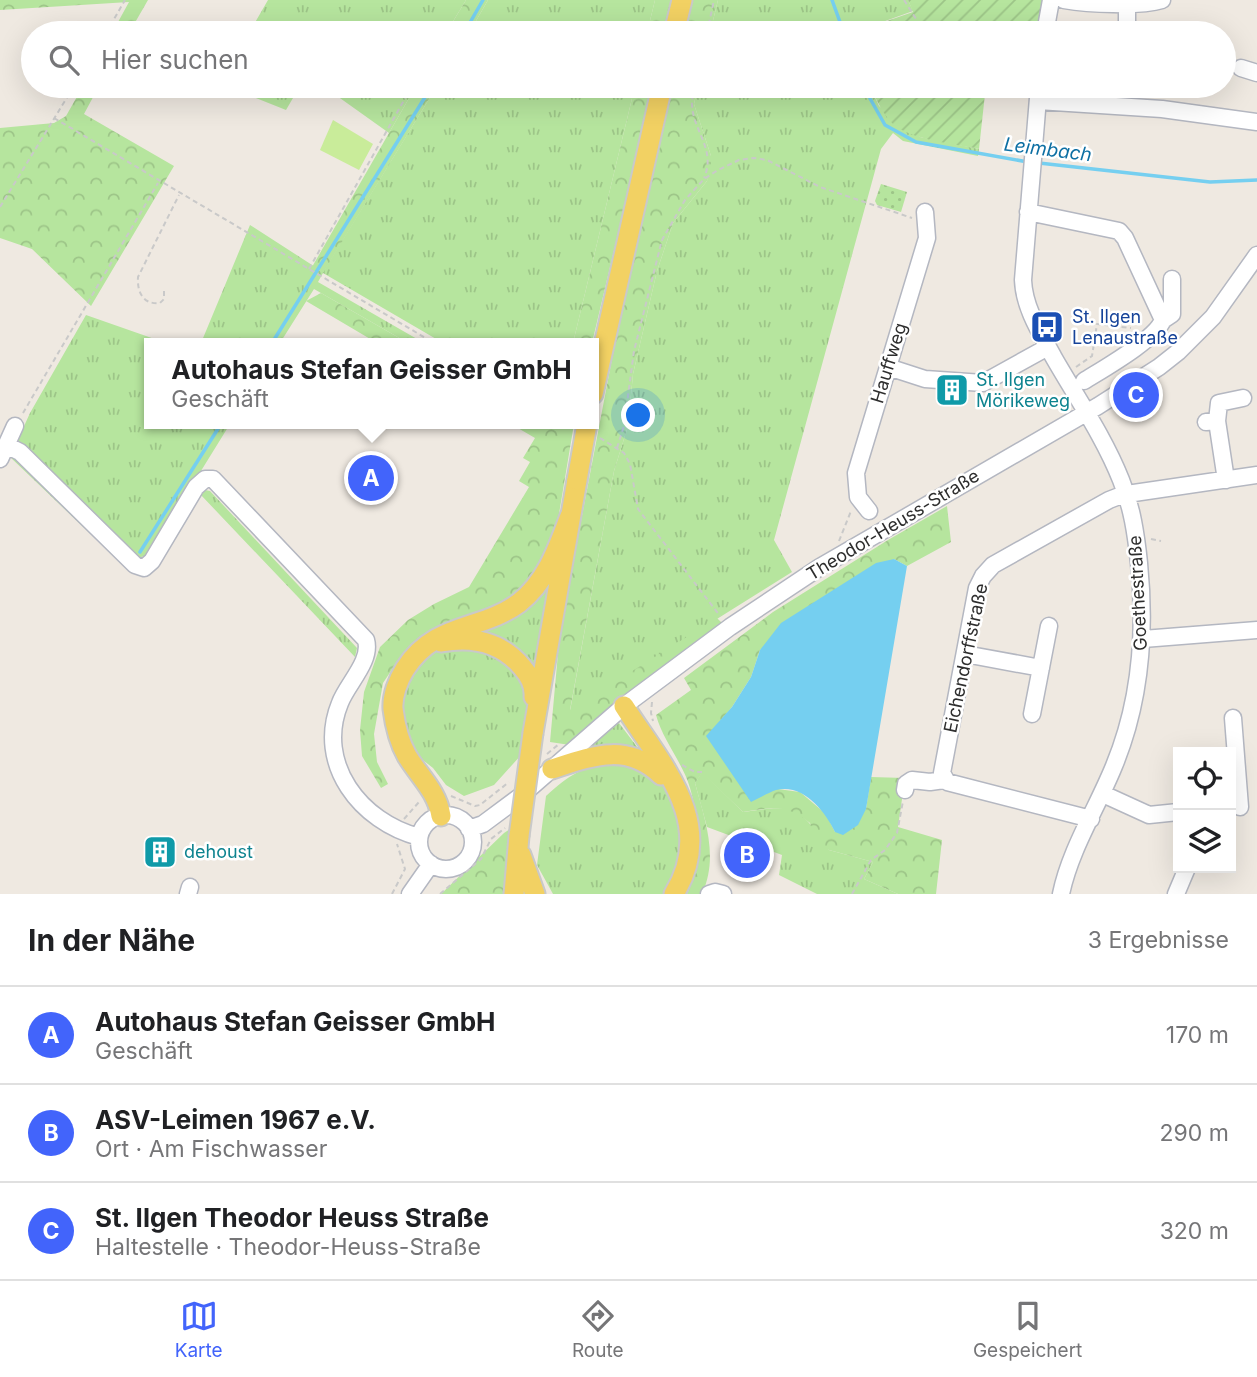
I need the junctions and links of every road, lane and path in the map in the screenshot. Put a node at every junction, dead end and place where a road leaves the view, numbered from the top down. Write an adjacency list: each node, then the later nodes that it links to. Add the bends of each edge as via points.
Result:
1 (125, 0): 9 (path)
2 (682, 0): 10 (main road)
3 (714, 0): 11 (path)
4 (904, 0): 12 (path)
5 (1051, 0): 13 (street)
6 (1064, 0): 8 (street)
7 (1162, 0): 8 (street)
8 (1126, 3): 14 (street)
9 (113, 21)
10 (677, 21)
11 (710, 21)
12 (917, 21)
13 (1047, 21)
14 (1127, 21)
15 (66, 98): 21 (path)
16 (405, 98): 30 (path)
17 (659, 98): 37 (main road)
18 (692, 98): 23 (path, via 708,158)
19 (1038, 98): 27 (street, Goethestraße)
20 (1077, 98): 22 (street)
21 (54, 118): 24 (path); 26 (path)
22 (1257, 122)
23 (704, 179): 28 (path, via 739,160 767,160 820,187 875,207); 46 (path, via 685,200 662,240 634,351)
24 (159, 182): 25 (path); 44 (path)
25 (180, 194): 30 (path); 32 (path, via 138,277 137,287 146,301 160,303)
26 (0, 207)
27 (1028, 212): 33 (street, via 1119,231); 36 (street, Goethestraße, via 1023,288)
28 (926, 217): 38 (street, Hauffweg, via 927,238)
29 (1257, 255): 43 (street, Theodor-Heuss-Straße, via 1220,309 1178,352)
30 (310, 271): 35 (path)
31 (1172, 279): 33 (street, via 1172,314)
32 (164, 291)
33 (1163, 320): 39 (street, via 1147,338)
34 (1131, 328): 39 (path, via 1097,324 1092,356)
35 (425, 338)
36 (1048, 347): 38 (street, via 984,383 925,379); 43 (street, Goethestraße)
37 (599, 367)
38 (888, 368): 51 (street, Hauffweg, via 856,473)
39 (1080, 374)
40 (1160, 382): 42 (path)
41 (1243, 398): 49 (street, via 1219,403 1212,422)
42 (1125, 405)
43 (1086, 414): 50 (street, Goethestraße); 63 (street, Theodor-Heuss-Straße, via 820,567)
44 (15, 426): 47 (street)
45 (592, 430): 46 (path); 53 (main road, bridge)
46 (617, 448): 55 (path, via 630,464 638,509)
47 (3, 452): 81 (street, via 20,452 135,565 144,568 196,487 205,478 220,485 366,640 362,664 338,705 334,746 338,769 351,794 368,811 387,826)
48 (1257, 475): 49 (street, Eichendorffstraße)
49 (1226, 480): 50 (street, Eichendorffstraße)
50 (1127, 494): 58 (street, Goethestraße, via 1136,537); 60 (street, Eichendorffstraße, via 988,570 977,588)
51 (858, 497): 52 (street); 54 (path)
52 (869, 511)
53 (570, 516): 59 (main road, via 554,559 518,603 448,632); 67 (main road)
54 (837, 545)
55 (724, 620)
56 (1049, 626): 61 (street)
57 (1257, 630): 58 (street)
58 (1143, 639): 73 (street, Goethestraße, via 1128,724)
59 (418, 650): 67 (main road, via 461,639 500,647 528,674 535,690); 77 (main road, via 399,678 393,706 396,728 407,755 436,798)
60 (965, 654): 61 (street); 70 (street, Eichendorffstraße)
61 (1041, 668): 64 (street)
62 (653, 699): 66 (path, via 654,722)
63 (624, 706): 66 (main road); 69 (street, Theodor-Heuss-Straße)
64 (1032, 714)
65 (1233, 718): 68 (street)
66 (640, 730): 72 (main road)
67 (533, 733): 80 (main road, bridge)
68 (1234, 747)
69 (552, 769): 72 (main road, via 619,754 648,762); 79 (street, Theodor-Heuss-Straße, via 482,824)
70 (944, 780): 71 (street, via 912,780); 78 (street)
71 (905, 790): 91 (path, via 897,833 871,860)
72 (680, 793): 88 (main road, via 691,840 687,870)
73 (1103, 794): 76 (street, via 1149,815); 78 (street, Goethestraße)
74 (1257, 806): 75 (street)
75 (1236, 808)
76 (1173, 813)
77 (441, 816): 79 (street, via 457,818); 81 (street, via 427,823)
78 (1091, 819): 92 (street, Goethestraße)
79 (469, 829): 82 (street, via 472,846 464,862 447,869)
80 (515, 836): 85 (path, via 491,839 481,859); 86 (main road); 87 (main road)
81 (419, 837): 82 (street, via 420,849)
82 (430, 864): 84 (street)
83 (1185, 873): 93 (street)
84 (410, 894)
85 (440, 894)
86 (514, 894)
87 (536, 894)
88 (674, 894)
89 (709, 894): 90 (street)
90 (723, 894)
91 (852, 894)
92 (1061, 894)
93 (1176, 894)

